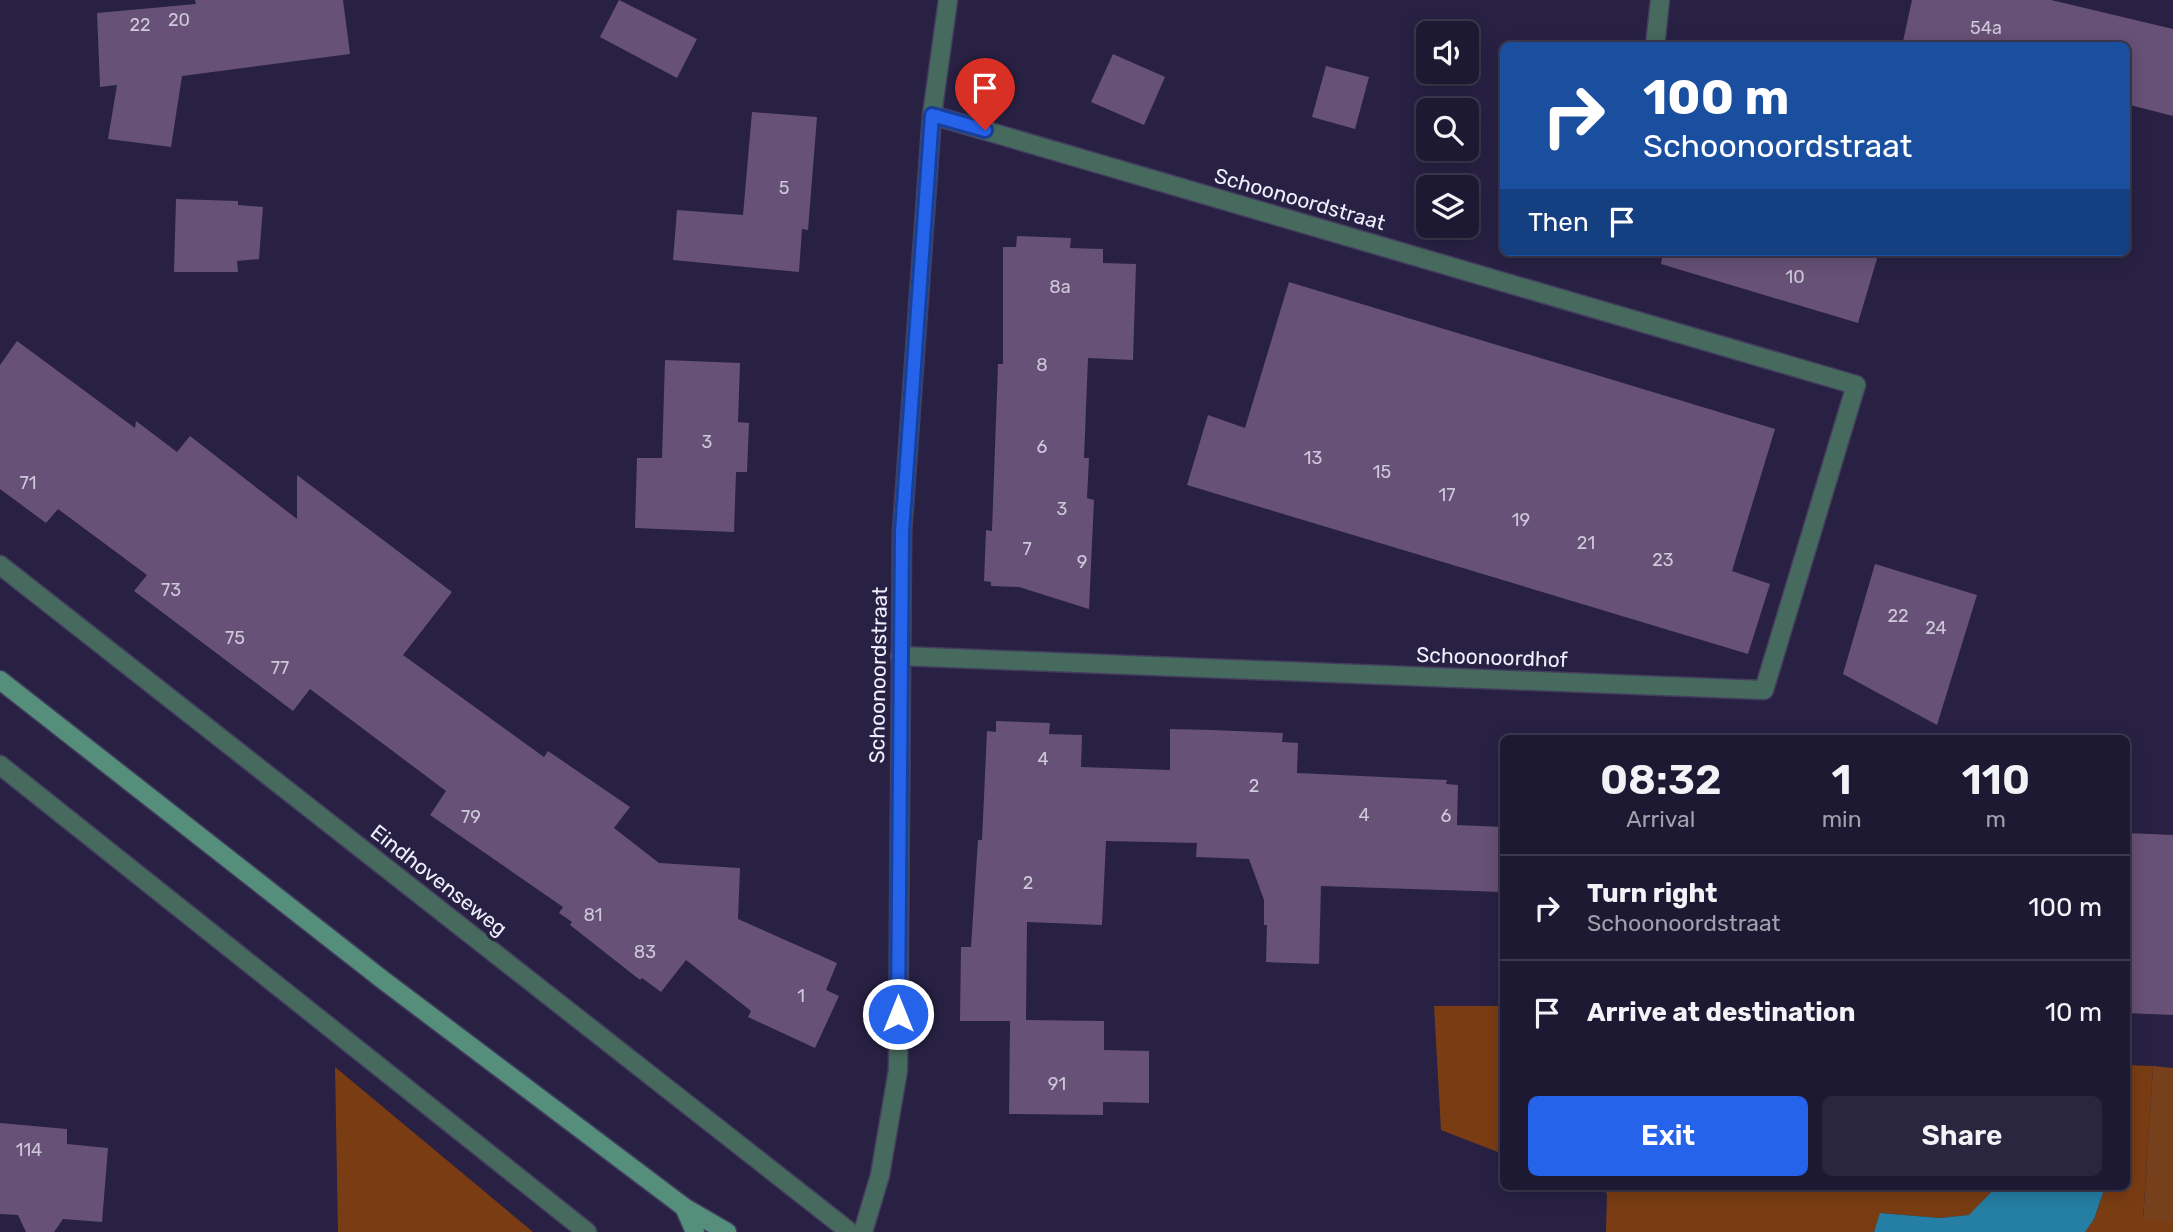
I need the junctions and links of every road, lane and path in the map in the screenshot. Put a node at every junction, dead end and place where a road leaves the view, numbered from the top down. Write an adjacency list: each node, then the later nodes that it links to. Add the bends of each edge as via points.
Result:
1 (948, 0): 4 (street, Schoonoordstraat)
2 (1660, 0): 3 (street)
3 (1656, 42)
4 (932, 115): 5 (street, Schoonoordstraat); 7 (street, Schoonoordstraat, via 902,532)
5 (1856, 385): 7 (street, Schoonoordhof, via 1765,690)
6 (0, 565): 14 (street, Eindhovenseweg)
7 (900, 656): 15 (street, Schoonoordstraat, via 898,1070 880,1175)
8 (0, 680): 10 (main road, via 383,980)
9 (0, 765): 11 (street)
10 (684, 1207): 12 (main road); 13 (main road)
11 (587, 1232)
12 (695, 1232)
13 (727, 1232)
14 (850, 1232)
15 (863, 1232)

